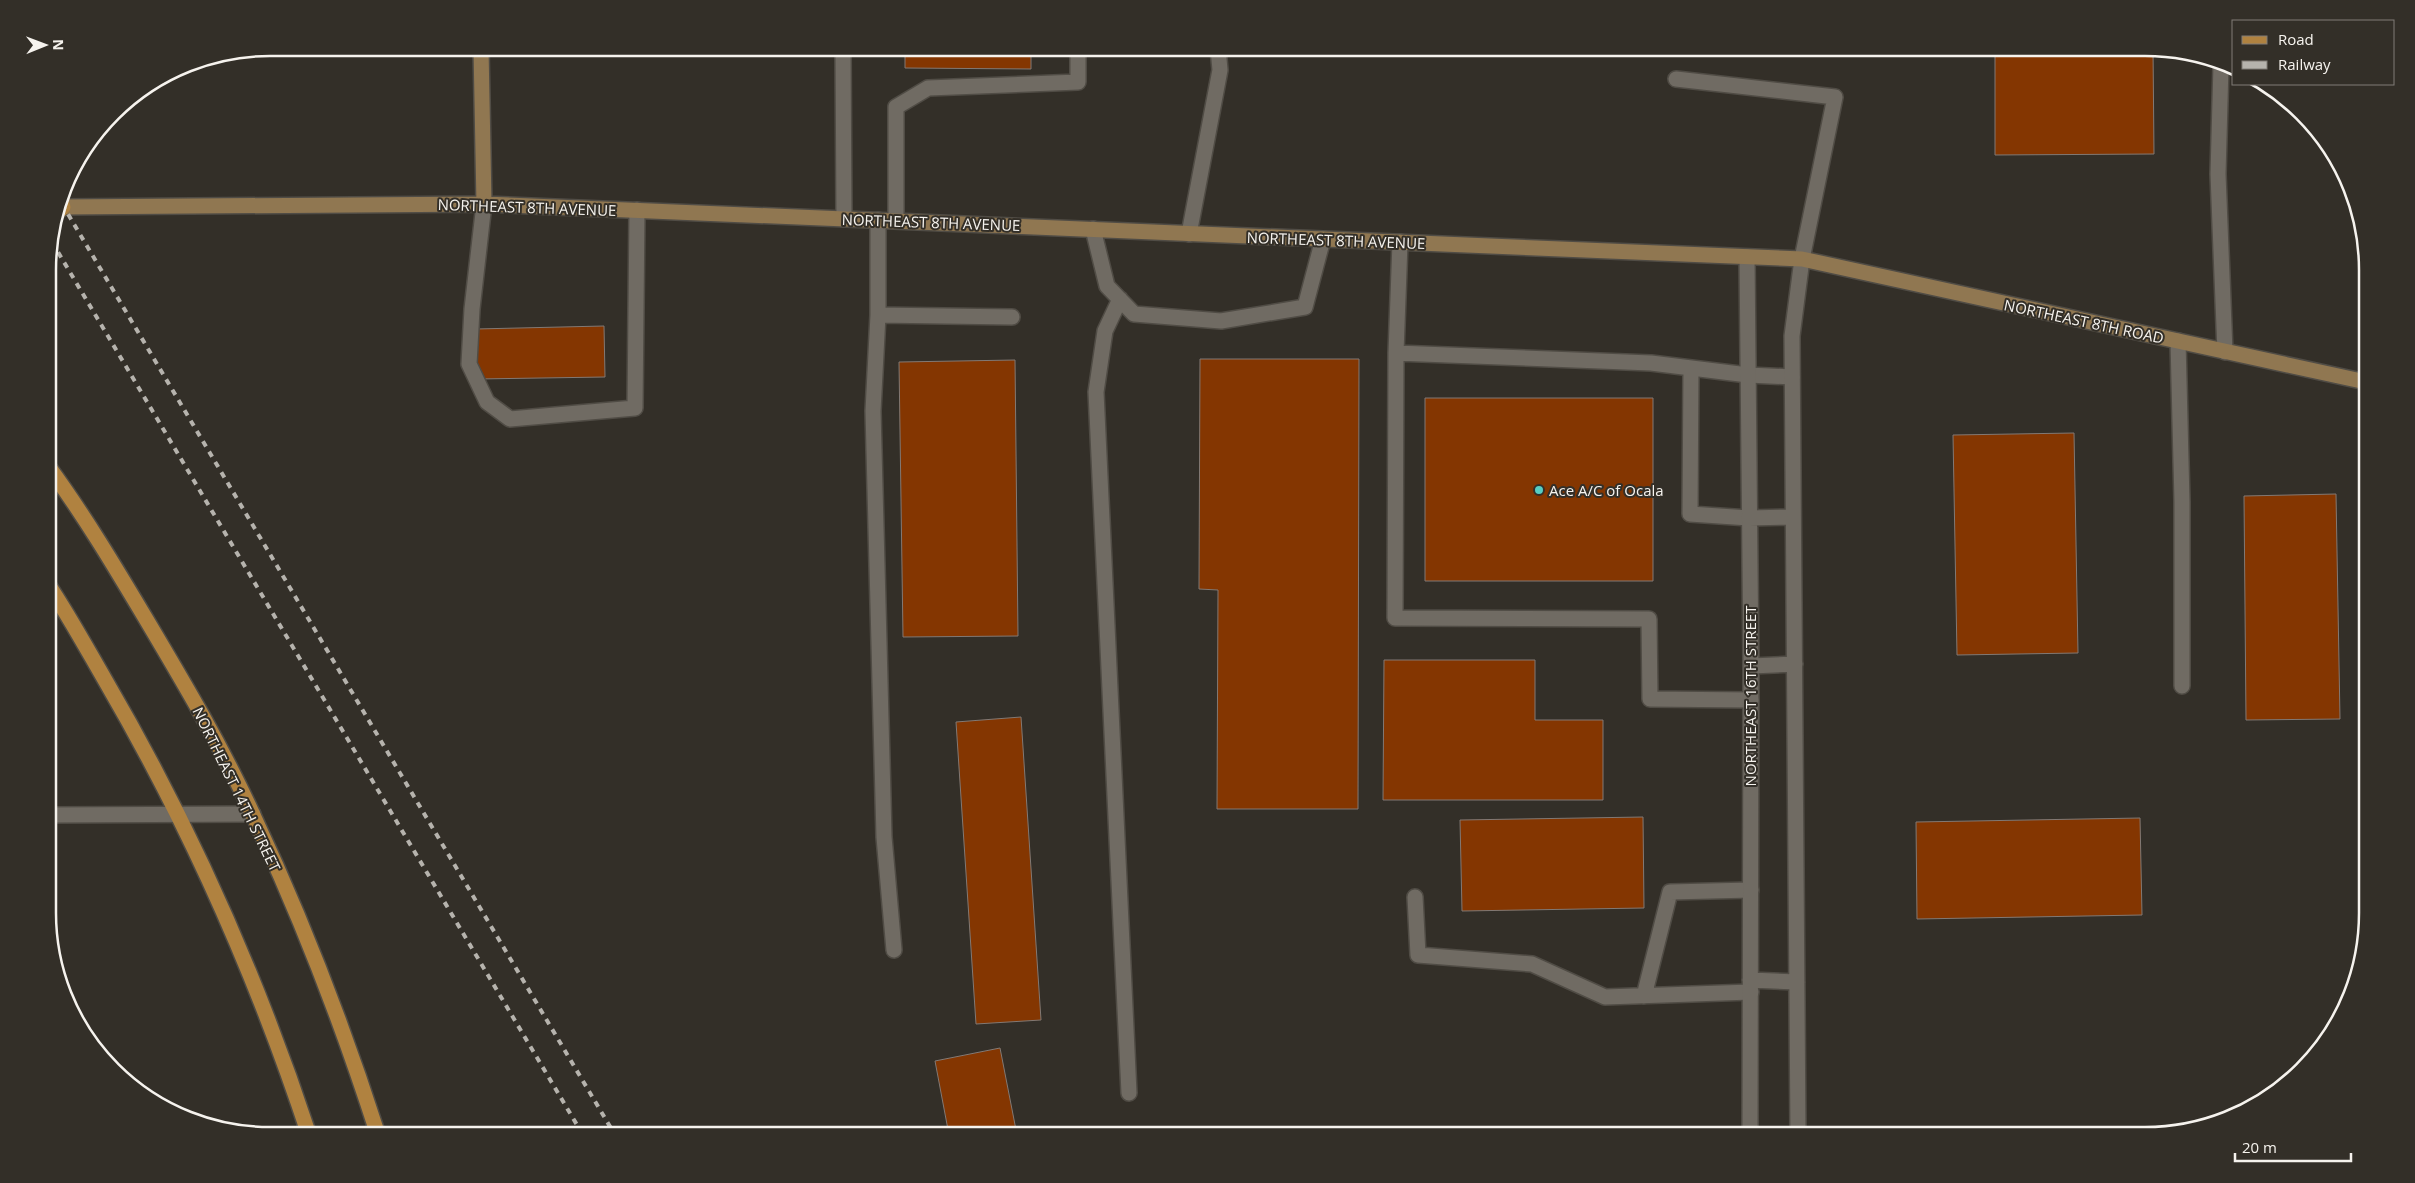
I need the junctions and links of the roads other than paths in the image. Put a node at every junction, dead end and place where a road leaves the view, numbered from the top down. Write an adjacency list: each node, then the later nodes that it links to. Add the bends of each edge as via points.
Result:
1 (480, 56): 7 (main road)
2 (843, 56): 10 (street)
3 (1078, 56): 12 (street, via 1078,82 928,88 896,107)
4 (1219, 56): 14 (street, via 1220,70)
5 (2221, 71): 23 (street, via 2218,174)
6 (1676, 79): 18 (street, via 1835,97)
7 (484, 204): 8 (main road, NORTHEAST 8TH AVENUE); 9 (main road, NORTHEAST 8TH AVENUE); 9 (street, via 469,364 487,402 510,419 636,408)
8 (66, 208)
9 (637, 210): 10 (main road, NORTHEAST 8TH AVENUE)
10 (844, 219): 11 (main road, NORTHEAST 8TH AVENUE)
11 (878, 220): 12 (main road, NORTHEAST 8TH AVENUE); 20 (street)
12 (896, 221): 13 (main road, NORTHEAST 8TH AVENUE)
13 (1093, 229): 14 (main road, NORTHEAST 8TH AVENUE); 19 (street, via 1107,286)
14 (1189, 234): 15 (main road, NORTHEAST 8TH AVENUE)
15 (1324, 239): 16 (main road, NORTHEAST 8TH AVENUE); 19 (street, via 1305,307 1221,321 1134,314)
16 (1400, 242): 17 (main road, NORTHEAST 8TH AVENUE); 24 (street)
17 (1747, 257): 18 (main road, NORTHEAST 8TH AVENUE); 26 (street, NORTHEAST 16TH STREET)
18 (1802, 259): 22 (main road, NORTHEAST 8TH ROAD); 27 (street, via 1792,336)
19 (1120, 299): 46 (street, via 1105,331 1096,392)
20 (878, 315): 21 (street); 42 (street, via 873,411 884,837)
21 (1012, 317)
22 (2178, 341): 23 (main road, NORTHEAST 8TH ROAD); 35 (street)
23 (2225, 352): 28 (main road, NORTHEAST 8TH ROAD)
24 (1396, 353): 25 (street, via 1651,363); 36 (street, via 1395,618 1650,619 1650,699)
25 (1691, 368): 26 (street); 31 (street, via 1690,514)
26 (1748, 375): 27 (street); 31 (street, NORTHEAST 16TH STREET)
27 (1792, 377): 30 (street)
28 (2359, 381)
29 (56, 478): 38 (main road, NORTHEAST 14TH STREET, via 102,545 173,665)
30 (1793, 517): 31 (street); 33 (street)
31 (1749, 518): 34 (street, NORTHEAST 16TH STREET)
32 (56, 598): 37 (main road, via 129,722)
33 (1795, 664): 34 (street); 43 (street)
34 (1751, 666): 36 (street, NORTHEAST 16TH STREET)
35 (2182, 686)
36 (1751, 700): 40 (street, NORTHEAST 16TH STREET)
37 (178, 814): 38 (street); 39 (street); 47 (main road, via 251,977)
38 (253, 814): 48 (main road, NORTHEAST 14TH STREET, via 303,929 350,1050)
39 (56, 815)
40 (1751, 890): 44 (street, NORTHEAST 16TH STREET); 45 (street, via 1670,892)
41 (1415, 897): 45 (street, via 1418,955 1532,964 1604,997)
42 (894, 950)
43 (1797, 982): 44 (street); 50 (street)
44 (1750, 986): 45 (street); 49 (street, NORTHEAST 16TH STREET)
45 (1644, 996)
46 (1129, 1093)
47 (306, 1127)
48 (375, 1127)
49 (1750, 1127)
50 (1798, 1127)

